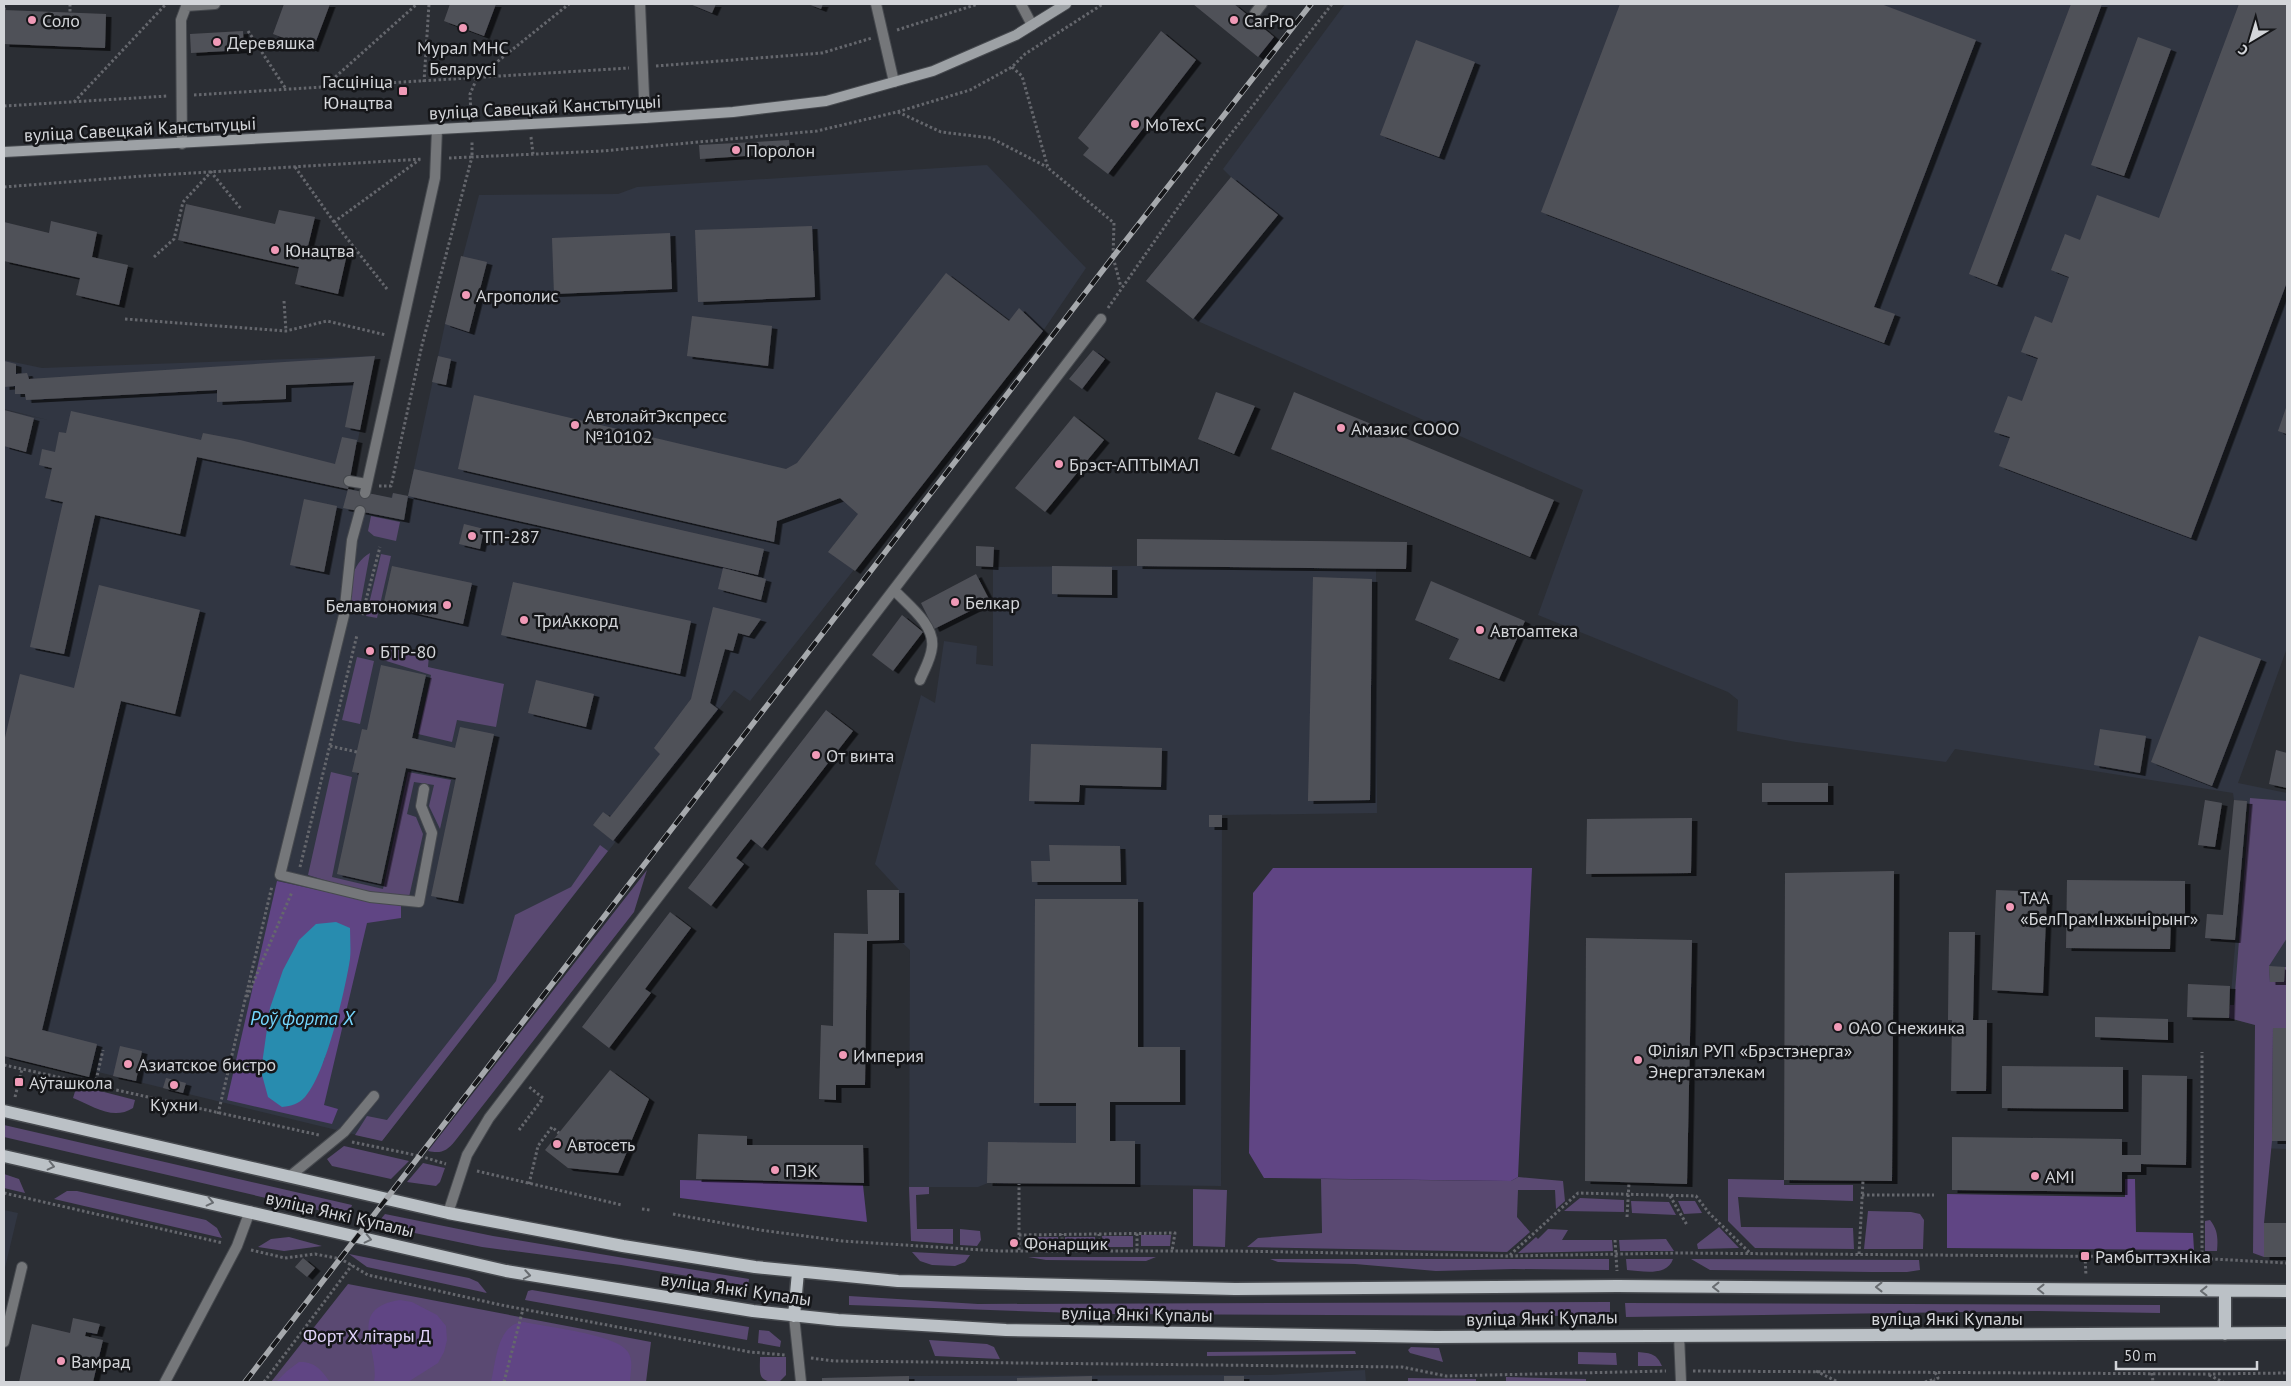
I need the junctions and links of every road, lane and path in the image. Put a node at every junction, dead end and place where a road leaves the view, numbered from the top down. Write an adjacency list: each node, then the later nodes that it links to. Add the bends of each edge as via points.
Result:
1 (5, 4): 16 (path)
2 (70, 4): 17 (path)
3 (166, 4): 31 (path)
4 (215, 4): 15 (lane)
5 (417, 4): 27 (path)
6 (429, 4): 25 (path)
7 (569, 4): 24 (path)
8 (640, 4): 22 (lane)
9 (876, 4): 21 (lane)
10 (978, 4): 21 (path)
11 (1021, 4): 19 (lane)
12 (1066, 4): 19 (main road, вуліца Савецкай Канстытуцыі)
13 (1262, 4): 18 (lane)
14 (1332, 4): 48 (path, via 1216,153)
15 (187, 5): 29 (lane, via 182,20)
16 (4, 10)
17 (70, 13)
18 (1255, 13)
19 (1032, 25): 26 (main road, вуліца Савецкай Канстытуцыі, via 933,71)
20 (248, 31): 28 (path)
21 (883, 35): 22 (path, via 822,53); 26 (lane)
22 (643, 67): 24 (path); 34 (lane)
23 (1012, 67): 42 (path, via 1022,76)
24 (476, 78): 25 (path); 30 (path)
25 (424, 82): 27 (path)
26 (894, 82): 34 (main road, вуліца Савецкай Канстытуцыі, via 826,101)
27 (323, 87): 28 (path)
28 (286, 90): 29 (path)
29 (180, 96): 31 (path); 36 (lane)
30 (470, 99)
31 (74, 102): 32 (path)
32 (4, 106)
33 (897, 112): 42 (path, via 941,132 991,138)
34 (646, 118): 35 (main road, вуліца Савецкай Канстытуцыі)
35 (437, 129): 36 (main road, вуліца Савецкай Канстытуцыі); 39 (lane)
36 (182, 144): 37 (main road, вуліца Савецкай Канстытуцыі)
37 (4, 152)
38 (472, 157): 56 (path, via 422,345 390,486)
39 (436, 158): 40 (path); 54 (lane, via 435,178)
40 (419, 160): 41 (path); 46 (path)
41 (295, 167): 43 (path); 46 (path)
42 (1048, 168): 48 (path, via 1114,222 1113,257)
43 (211, 172): 44 (path); 45 (path); 47 (path, via 183,202 174,239)
44 (4, 187)
45 (242, 210)
46 (334, 222): 49 (path)
47 (154, 257)
48 (1121, 287): 52 (path)
49 (387, 289)
50 (284, 301): 53 (path)
51 (125, 319): 53 (path)
52 (1101, 319): 59 (lane)
53 (286, 332): 54 (path, via 327,321)
54 (399, 338): 56 (lane)
55 (349, 481): 56 (lane)
56 (366, 487)
57 (360, 511): 63 (lane, via 352,540 344,615)
58 (380, 547): 60 (path)
59 (894, 590): 62 (lane, via 926,624 931,636 933,643); 100 (lane, via 488,1118 467,1155)
60 (362, 615)
61 (357, 635): 64 (path)
62 (920, 680)
63 (313, 742): 64 (path); 68 (lane, via 280,875)
64 (330, 746): 65 (path); 68 (path)
65 (357, 752)
66 (424, 789): 68 (lane, via 421,806 432,833 419,902 370,897)
67 (274, 877): 69 (path)
68 (297, 878): 69 (path)
69 (244, 1004): 78 (path)
70 (103, 1050): 75 (path)
71 (2202, 1052): 118 (path)
72 (4, 1065): 73 (path)
73 (22, 1069): 75 (path); 77 (path)
74 (534, 1079): 79 (path, via 528,1086 544,1098)
75 (95, 1084): 78 (path)
76 (374, 1096): 81 (lane)
77 (7, 1112): 85 (main road, вуліца Янкі Купалы)
78 (218, 1114): 81 (path)
79 (519, 1130)
80 (559, 1133): 88 (path, via 552,1128 538,1146)
81 (336, 1139): 83 (path); 85 (lane)
82 (4, 1156): 99 (main road, вуліца Янкі Купалы, one-way to 99)
83 (446, 1164)
84 (470, 1170): 88 (path)
85 (289, 1177): 100 (main road, вуліца Янкі Купалы)
86 (1863, 1181): 93 (path)
87 (1628, 1183): 91 (path)
88 (529, 1184): 95 (path)
89 (1019, 1184): 107 (path)
90 (4, 1193): 96 (path)
91 (1628, 1195): 92 (path); 102 (path); 117 (path, via 1578,1193)
92 (1670, 1195): 103 (path); 114 (path, via 1696,1196)
93 (1862, 1195): 94 (path); 116 (path)
94 (1934, 1195)
95 (622, 1205)
96 (62, 1206)
97 (642, 1209): 98 (path)
98 (650, 1210)
99 (250, 1211): 127 (main road, вуліца Янкі Купалы, one-way to 127, via 506,1271); 139 (lane, via 237,1246)
100 (448, 1212): 123 (main road, вуліца Янкі Купалы, via 656,1252)
101 (672, 1214): 109 (path, via 842,1241)
102 (1628, 1217)
103 (1687, 1225)
104 (1137, 1233): 106 (path); 112 (path); 113 (path, via 1175,1233)
105 (1062, 1234): 106 (path); 107 (path); 110 (path)
106 (1099, 1234): 111 (path)
107 (1019, 1235): 109 (path)
108 (1615, 1240): 115 (path)
109 (1019, 1250): 110 (path)
110 (1062, 1250): 111 (path)
111 (1099, 1250): 112 (path)
112 (1136, 1251): 113 (path)
113 (1172, 1251): 117 (path)
114 (1750, 1253): 115 (path); 116 (path)
115 (1616, 1254): 117 (path); 122 (path)
116 (1859, 1254): 118 (path)
117 (1510, 1256)
118 (2202, 1258): 119 (path)
119 (2287, 1263)
120 (352, 1265): 140 (path)
121 (22, 1267): 131 (lane)
122 (1617, 1271)
123 (798, 1272): 124 (main road, вуліца Янкі Купалы, one-way to 123, via 1617,1286 1235,1289 908,1281); 127 (main road)
124 (2225, 1291): 125 (main road, вуліца Янкі Купалы); 129 (main road)
125 (2287, 1291)
126 (523, 1309): 141 (path)
127 (794, 1316): 130 (main road, вуліца Янкі Купалы, via 1006,1330 1462,1337); 142 (lane)
128 (2287, 1333): 129 (main road, вуліца Янкі Купалы)
129 (2225, 1334): 130 (main road, вуліца Янкі Купалы)
130 (1678, 1335): 143 (lane)
131 (4, 1342)
132 (1711, 1370): 133 (path)
133 (1816, 1371): 134 (path); 144 (path)
134 (1935, 1372): 135 (path); 138 (path)
135 (2152, 1373): 137 (path); 147 (path)
136 (2287, 1373): 137 (path)
137 (2208, 1374): 148 (path)
138 (1938, 1378): 145 (path); 146 (path)
139 (165, 1382)
140 (264, 1382)
141 (504, 1382)
142 (801, 1382)
143 (1681, 1382)
144 (1838, 1382)
145 (1925, 1382)
146 (1933, 1382)
147 (2153, 1382)
148 (2223, 1382)

